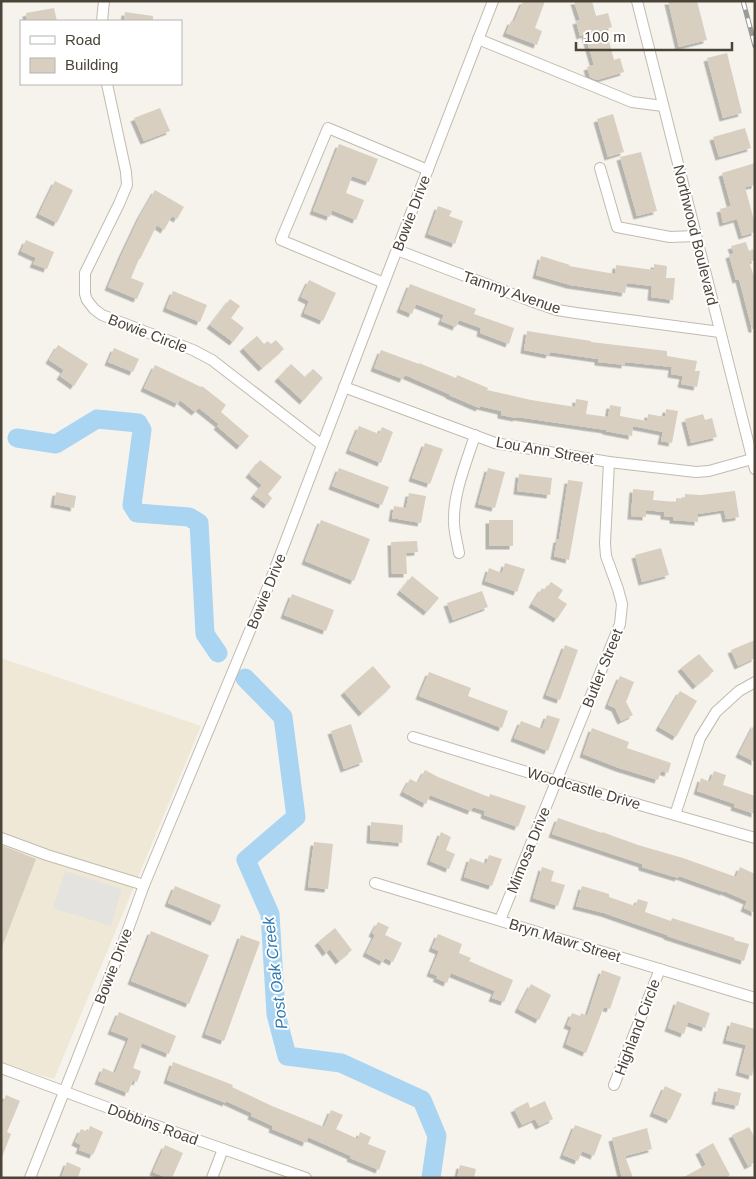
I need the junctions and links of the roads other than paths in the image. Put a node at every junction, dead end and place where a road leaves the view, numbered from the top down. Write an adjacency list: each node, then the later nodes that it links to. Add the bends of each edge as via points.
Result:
1 (104, 1): 4 (street)
2 (493, 1): 5 (street, Bowie Drive)
3 (637, 1): 7 (street, Northwood Boulevard)
4 (102, 20)
5 (478, 40): 7 (street, via 632,102); 9 (street, Bowie Drive)
6 (107, 85): 16 (street, Bowie Circle, via 127,185 85,272 87,300 102,315 212,360)
7 (663, 106): 10 (street, Northwood Boulevard)
8 (600, 168): 10 (street, via 617,227 670,237)
9 (428, 170): 11 (street, Bowie Drive); 12 (street, via 328,128 281,240)
10 (696, 236): 13 (street, Northwood Boulevard)
11 (397, 250): 12 (street, Bowie Drive); 13 (street, Tammy Avenue, via 557,310)
12 (384, 283): 14 (street, Bowie Drive)
13 (720, 332): 18 (street, Northwood Boulevard)
14 (344, 387): 15 (street, Lou Ann Street); 16 (street, Bowie Drive)
15 (475, 435): 17 (street, Lou Ann Street, via 495,443); 19 (street, via 454,506 453,521)
16 (322, 445): 27 (street, Bowie Drive, via 268,587)
17 (608, 462): 18 (street, Lou Ann Street, via 696,472); 22 (street, Butler Street, via 605,543 606,556 622,604 620,624)
18 (754, 464)
19 (459, 552)
20 (755, 682): 23 (street, via 739,691 716,712 700,738)
21 (413, 737): 22 (street, Woodcastle Drive)
22 (556, 781): 23 (street, Woodcastle Drive); 28 (street, Mimosa Drive)
23 (674, 815): 25 (street, Woodcastle Drive)
24 (1, 838): 27 (street)
25 (755, 838)
26 (375, 883): 28 (street, Bryn Mawr Street)
27 (144, 885): 33 (street, Bowie Drive)
28 (500, 920): 29 (street, Bryn Mawr Street)
29 (660, 969): 30 (street, Bryn Mawr Street); 32 (street, Highland Circle)
30 (755, 998)
31 (1, 1068): 33 (street, Dobbins Road)
32 (614, 1085)
33 (63, 1091): 34 (street, Dobbins Road); 35 (street, Bowie Drive)
34 (223, 1149): 36 (street); 37 (street, Dobbins Road)
35 (30, 1178)
36 (212, 1178)
37 (306, 1178)

